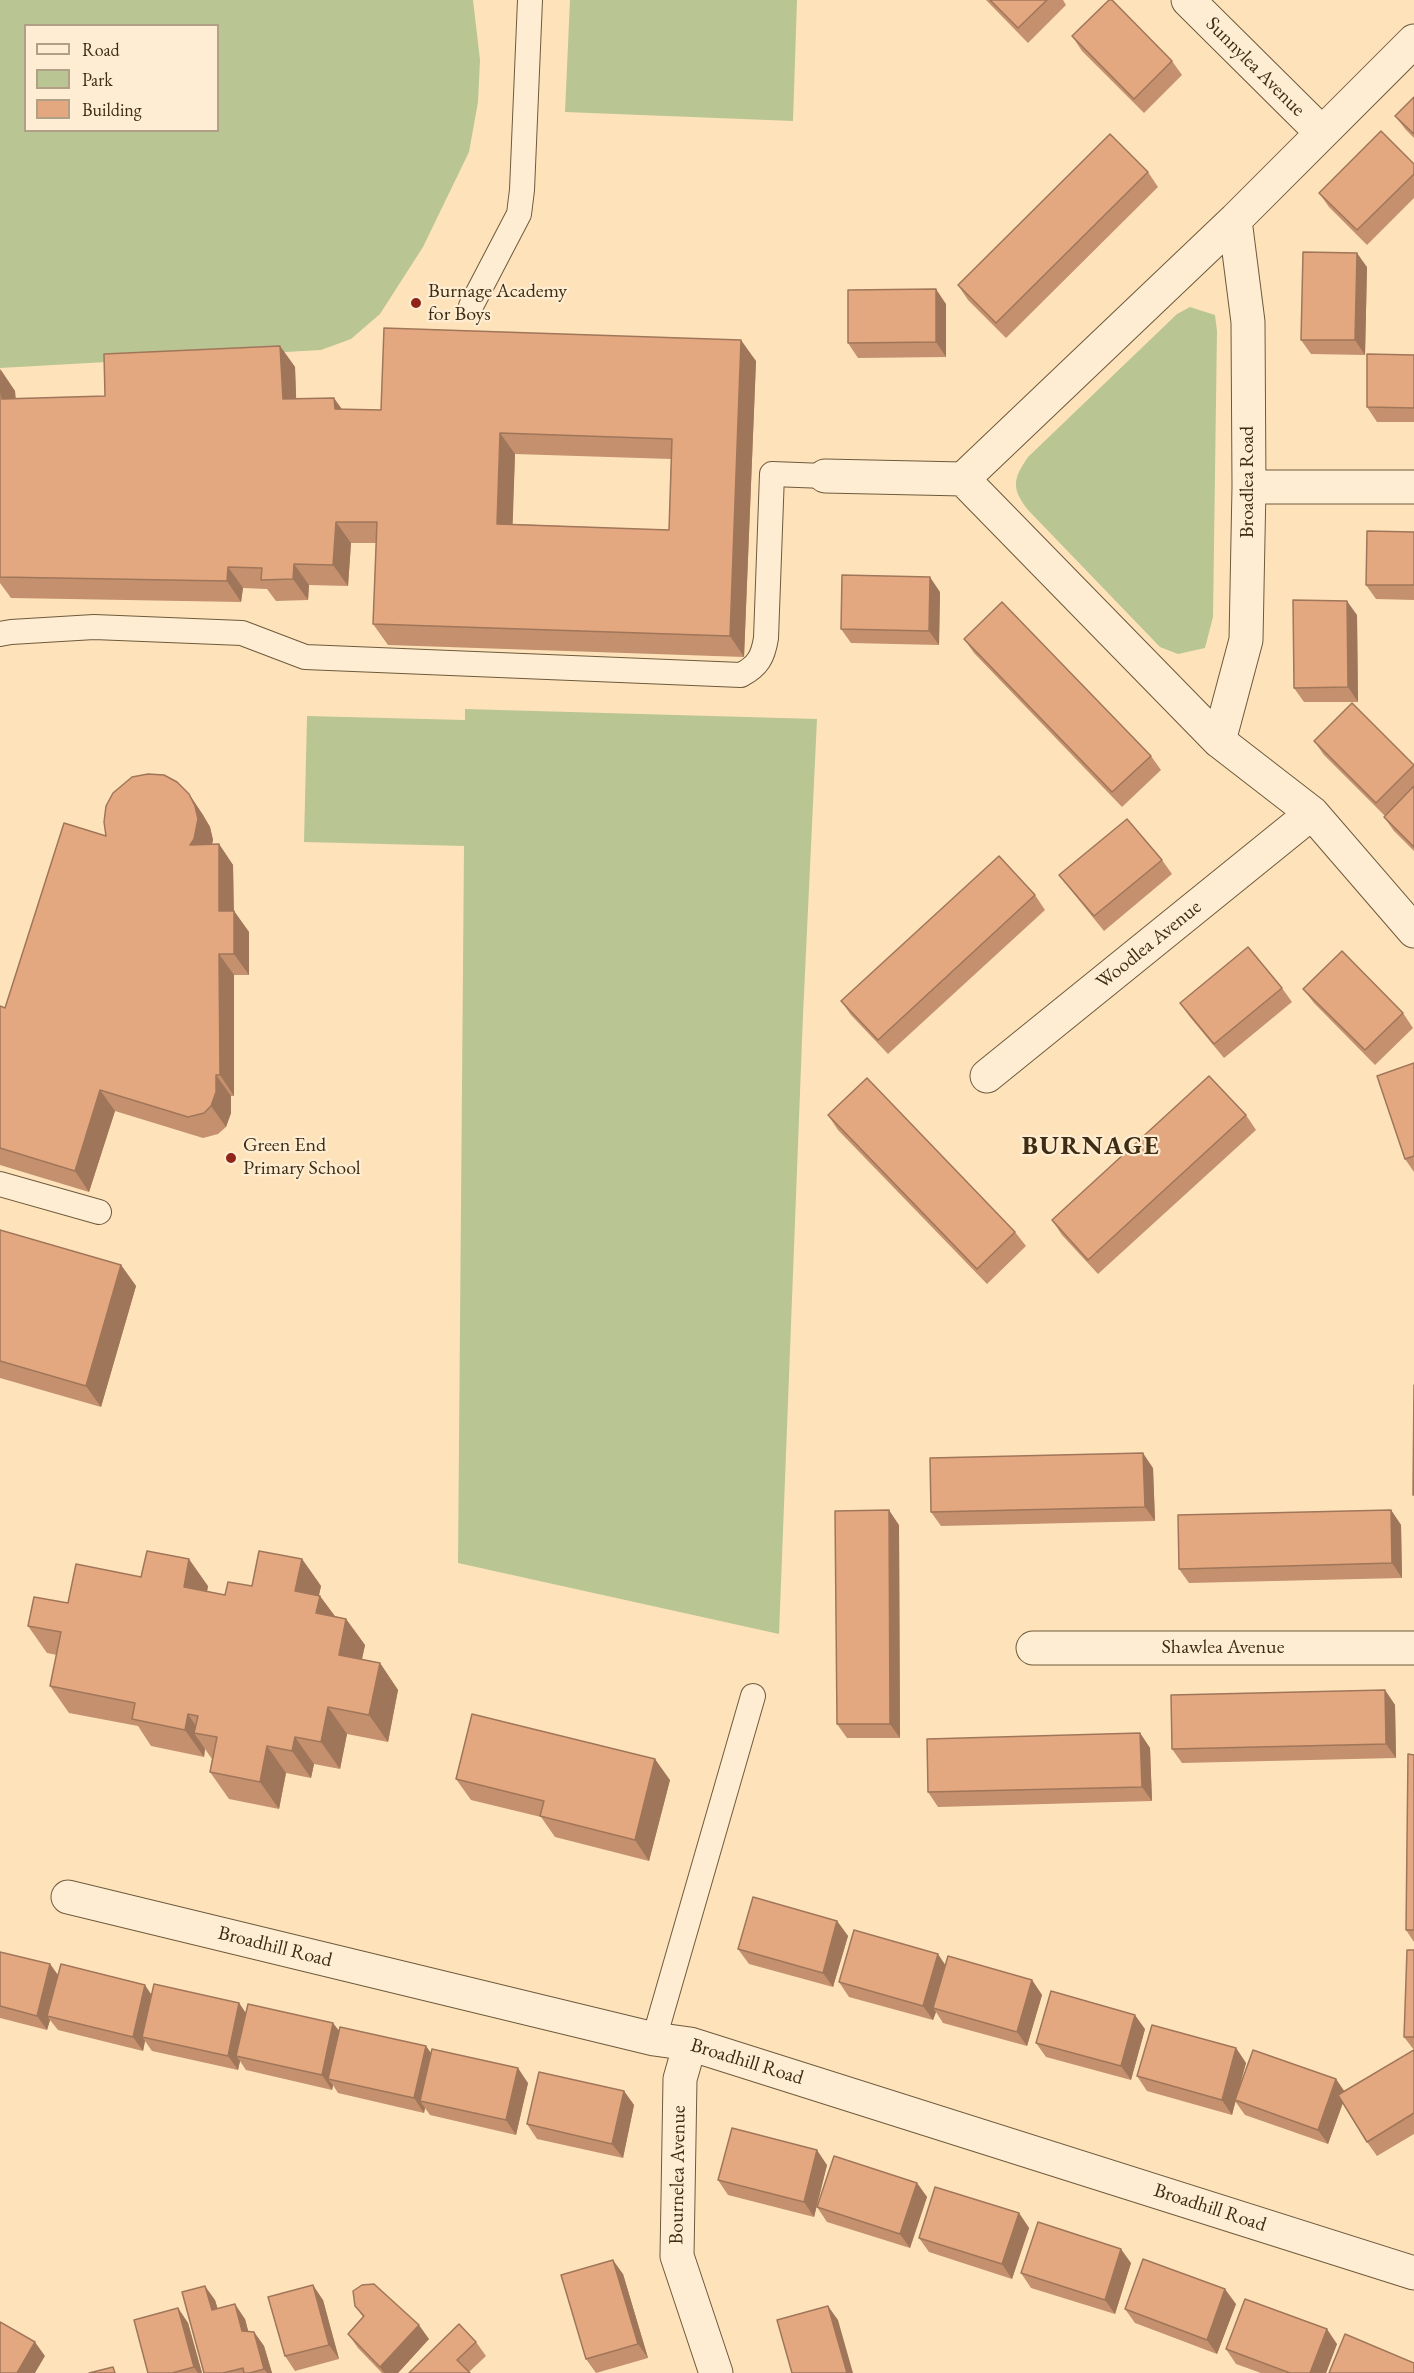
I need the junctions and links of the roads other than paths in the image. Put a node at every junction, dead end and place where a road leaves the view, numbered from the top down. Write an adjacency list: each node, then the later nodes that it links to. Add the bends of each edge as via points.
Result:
1 (530, 0): 6 (lane, via 519,214)
2 (1188, 0): 4 (street, Sunnylea Avenue)
3 (1414, 41): 4 (street)
4 (1322, 133): 5 (street)
5 (1234, 220): 8 (street); 9 (street, Broadlea Road, via 1248,322)
6 (471, 306)
7 (825, 476): 8 (street); 11 (lane, via 772,474 766,638 763,655 754,668 741,675 306,657 242,633 94,627)
8 (963, 479): 12 (street)
9 (1249, 487): 10 (street); 12 (street, Broadlea Road, via 1246,640)
10 (1414, 487)
11 (0, 634)
12 (1219, 741): 13 (street)
13 (1312, 813): 14 (street); 15 (street, Woodlea Avenue)
14 (1414, 932)
15 (987, 1076)
16 (0, 1184): 17 (lane)
17 (99, 1212)
18 (1033, 1648): 19 (street, Shawlea Avenue)
19 (1414, 1648)
20 (753, 1696): 22 (lane)
21 (68, 1897): 22 (street, Broadhill Road)
22 (654, 2039): 23 (street, Broadhill Road)
23 (690, 2043): 24 (street, Broadhill Road); 25 (street, Bournelea Avenue, via 680,2079 677,2256)
24 (1414, 2273)
25 (716, 2373)

